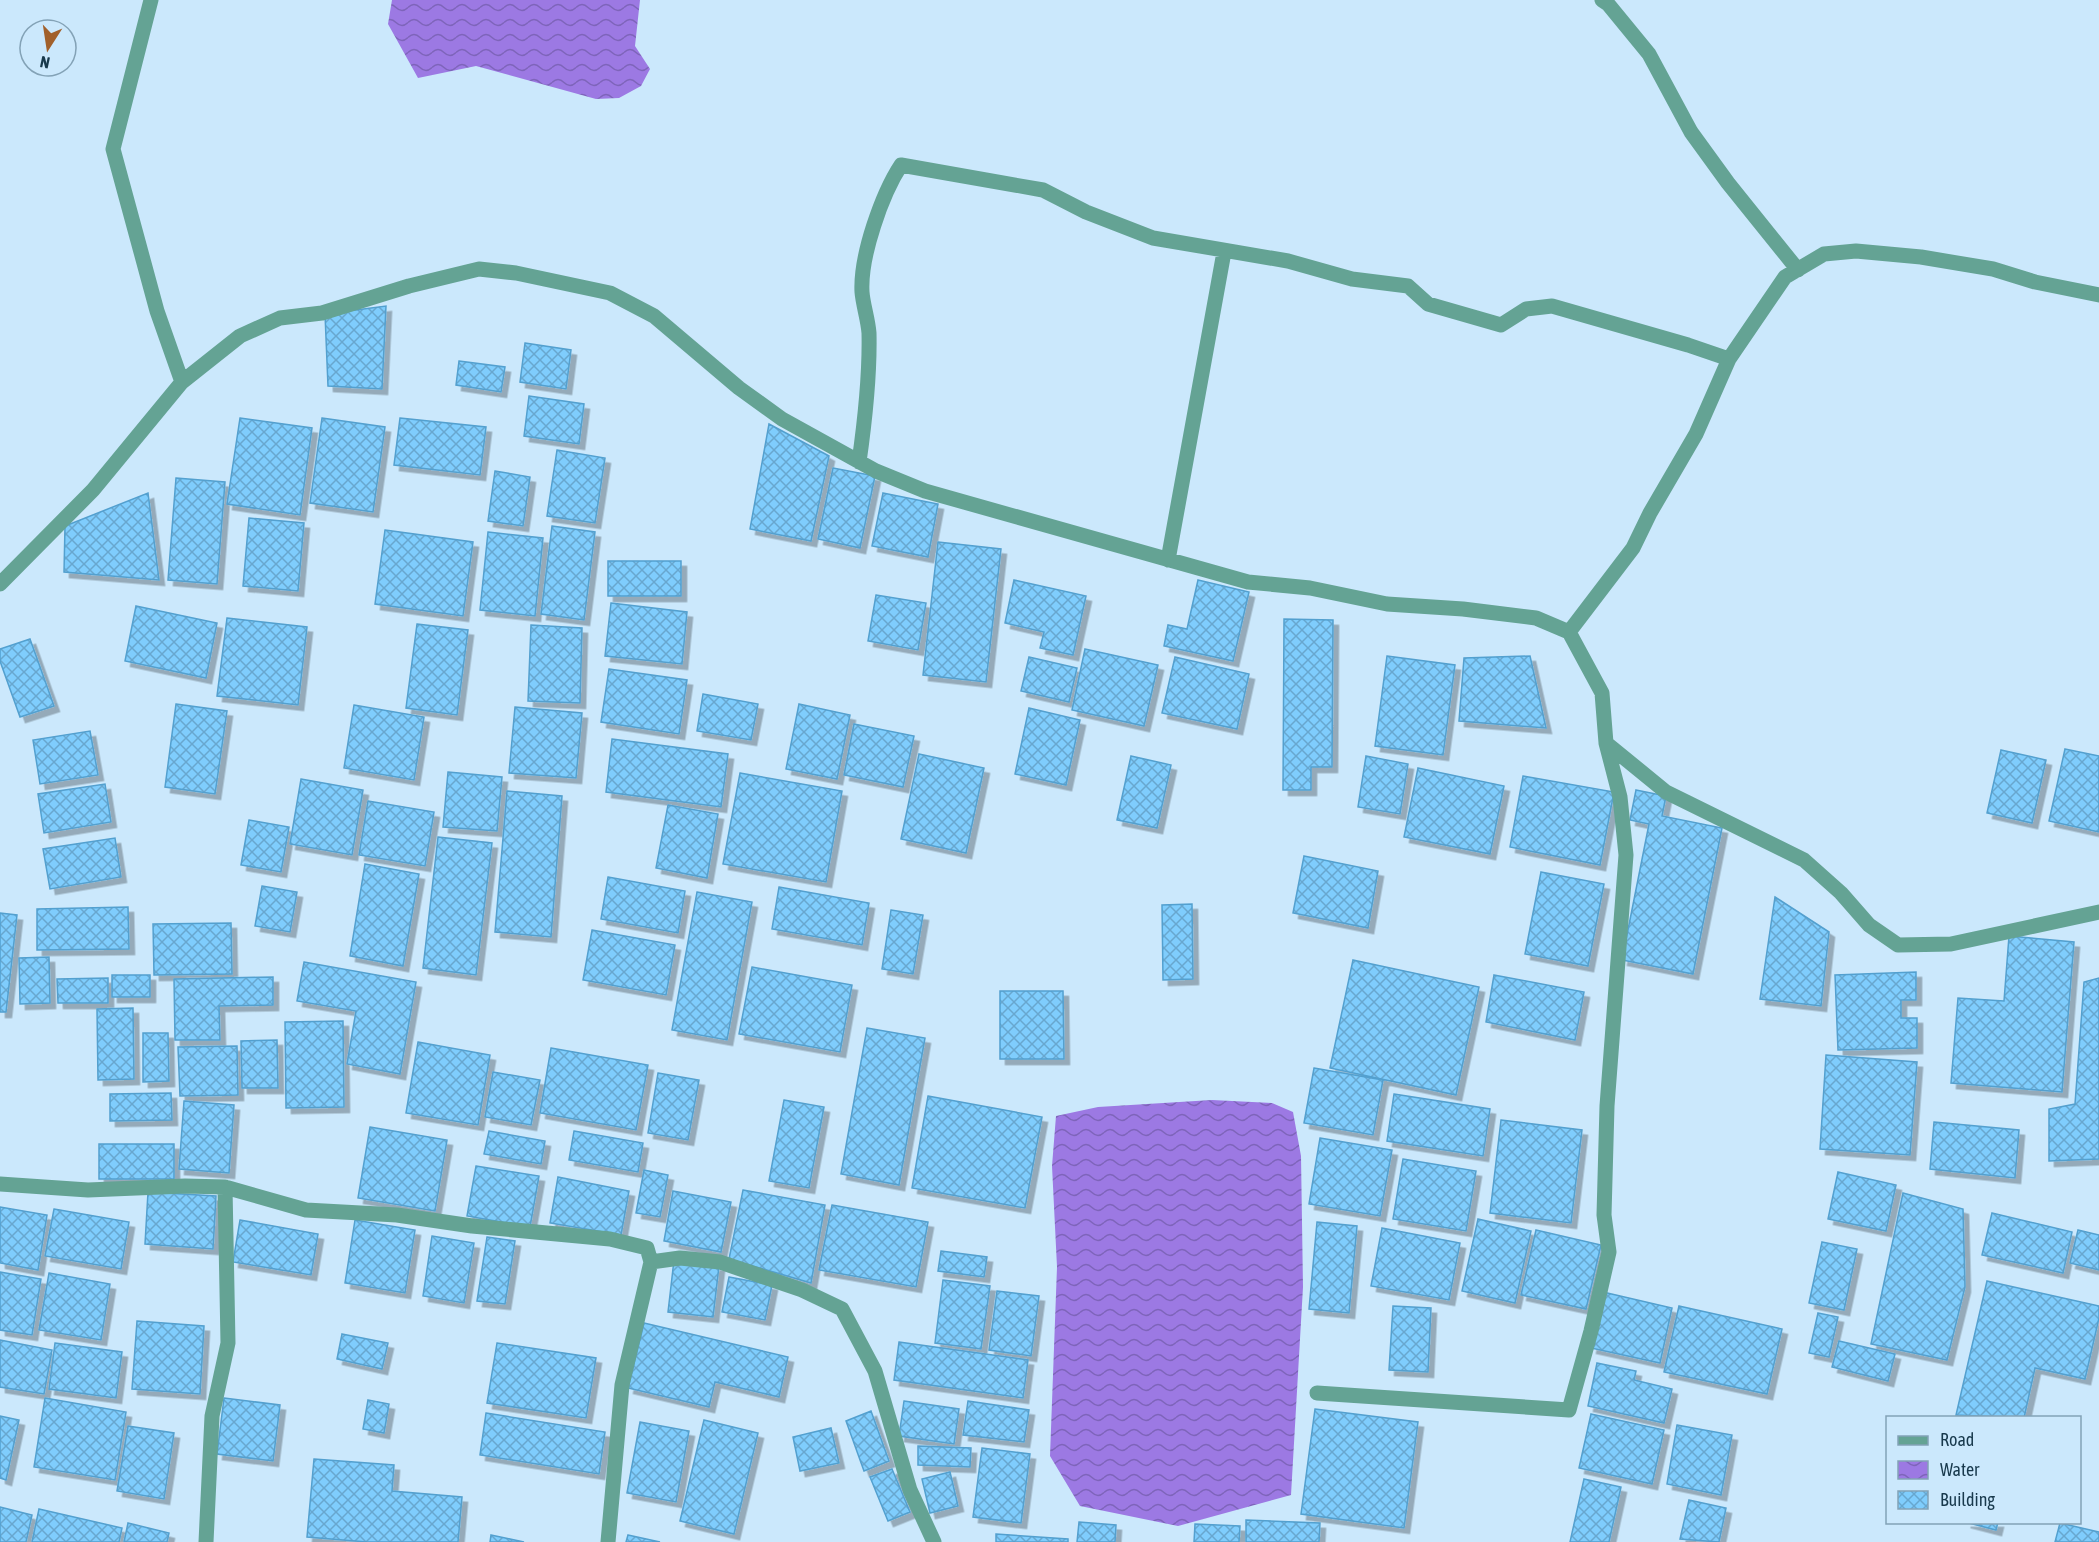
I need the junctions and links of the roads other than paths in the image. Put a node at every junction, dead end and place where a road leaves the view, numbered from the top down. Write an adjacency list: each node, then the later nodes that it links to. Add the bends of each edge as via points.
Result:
1 (151, 0): 7 (street, via 112,149 157,311)
2 (1602, 0): 4 (street, via 1649,54 1691,132)
3 (1224, 252): 6 (street, via 1288,261 1352,279 1408,286 1428,304 1502,325 1526,309 1552,306); 8 (street, via 1153,238 1042,190 901,165 888,185 867,252 862,290 869,331); 9 (street)
4 (1798, 270): 5 (street, via 1824,254 1856,251 1994,268 2035,282); 6 (street, via 1785,278)
5 (2099, 295)
6 (1729, 360): 11 (street, via 1696,434 1633,548)
7 (182, 382): 8 (street, via 240,336 280,318 322,314 479,269 516,273 610,293 654,316 774,413); 10 (street, via 93,490)
8 (859, 462): 9 (street, via 925,491)
9 (1168, 560): 11 (street, via 1248,582 1310,588 1387,604 1536,618)
10 (0, 584)
11 (1569, 632): 12 (street, via 1602,693)
12 (1606, 743): 13 (street, via 1666,792 1804,860 1869,925 1898,945 1951,944); 17 (street, via 1620,797 1626,855 1607,1106 1604,1215 1609,1252 1569,1410)
13 (2099, 912)
14 (0, 1184): 15 (street, via 88,1190)
15 (225, 1187): 16 (street, via 306,1209 610,1239 647,1248); 18 (street, via 228,1343 212,1416)
16 (651, 1262): 19 (street, via 622,1384); 20 (street, via 680,1258 720,1262 802,1290 842,1309 875,1371 910,1490)
17 (1317, 1393)
18 (206, 1542)
19 (608, 1542)
20 (934, 1542)

